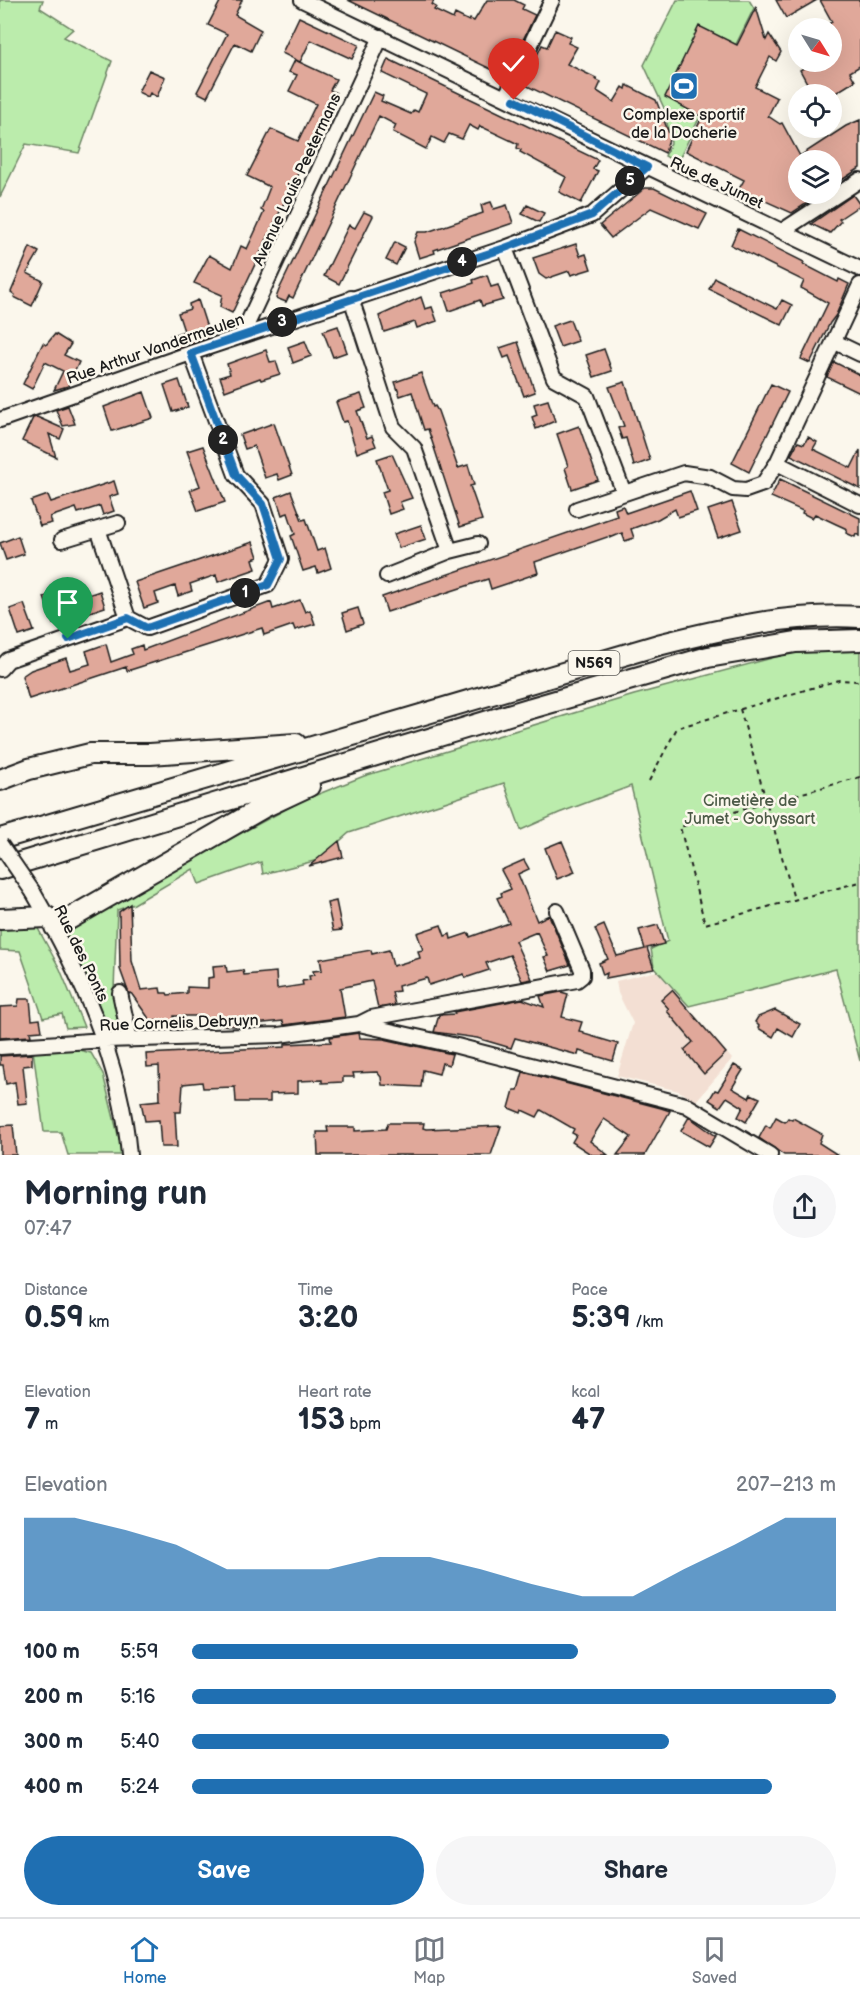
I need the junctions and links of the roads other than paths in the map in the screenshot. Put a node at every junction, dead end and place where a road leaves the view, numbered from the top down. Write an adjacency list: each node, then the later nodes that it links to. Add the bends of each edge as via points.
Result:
1 (302, 0): 3 (street, Rue de Jumet)
2 (552, 0): 4 (street)
3 (381, 37): 4 (street, Rue de Jumet); 12 (street, Avenue Louis Peetermans)
4 (506, 96): 5 (street, Rue de Jumet)
5 (647, 167): 7 (street, Rue de Jumet); 8 (street, Rue Arthur Vandermeulen, via 592,215)
6 (860, 180): 7 (street)
7 (782, 231): 9 (street, Rue de Jumet)
8 (505, 248): 11 (street, Rue Arthur Vandermeulen); 18 (street, via 554,378 587,396)
9 (860, 268)
10 (860, 285): 13 (street)
11 (351, 298): 12 (street, Rue Arthur Vandermeulen); 25 (street, via 393,427 414,448)
12 (242, 335): 14 (street, Rue Arthur Vandermeulen)
13 (835, 342): 15 (street); 17 (street)
14 (191, 353): 16 (street, Rue Arthur Vandermeulen); 28 (street, via 236,475 263,504 281,559 268,585 147,628)
15 (860, 354)
16 (0, 420)
17 (777, 463): 18 (street, via 763,484 746,490 733,489 710,477 684,473); 19 (street)
18 (624, 493): 20 (street)
19 (860, 505)
20 (577, 508)
21 (118, 523): 22 (street)
22 (98, 529): 23 (street); 28 (street)
23 (62, 540)
24 (478, 544): 25 (street)
25 (450, 551): 26 (street)
26 (387, 576)
27 (860, 616): 31 (highway, N569, via 794,617 727,628 532,680)
28 (128, 618): 30 (street, via 8,660)
29 (860, 640): 32 (highway, N569, via 796,642 708,657)
30 (0, 669)
31 (335, 741): 33 (highway, via 174,753 90,754); 34 (highway, N569)
32 (369, 758): 36 (highway, N569); 39 (highway, via 262,808)
33 (0, 780)
34 (0, 839)
35 (0, 844): 39 (street, Rue des Ponts, bridge)
36 (0, 869)
37 (557, 911): 41 (street, Rue Cornelis Debruyn, via 582,970 577,980 371,1018)
38 (0, 919): 39 (highway)
39 (51, 922): 42 (street, Rue des Ponts)
40 (120, 993): 43 (street)
41 (359, 1024): 43 (street, Rue Cornelis Debruyn, via 279,1035); 46 (street, Rue Cornelis Debruyn, via 686,1105)
42 (105, 1040): 43 (street, Rue Cornelis Debruyn); 44 (street, Rue Cornelis Debruyn); 45 (street, Rue des Ponts, via 126,1123)
43 (130, 1040)
44 (0, 1047)
45 (129, 1155)
46 (770, 1155)

